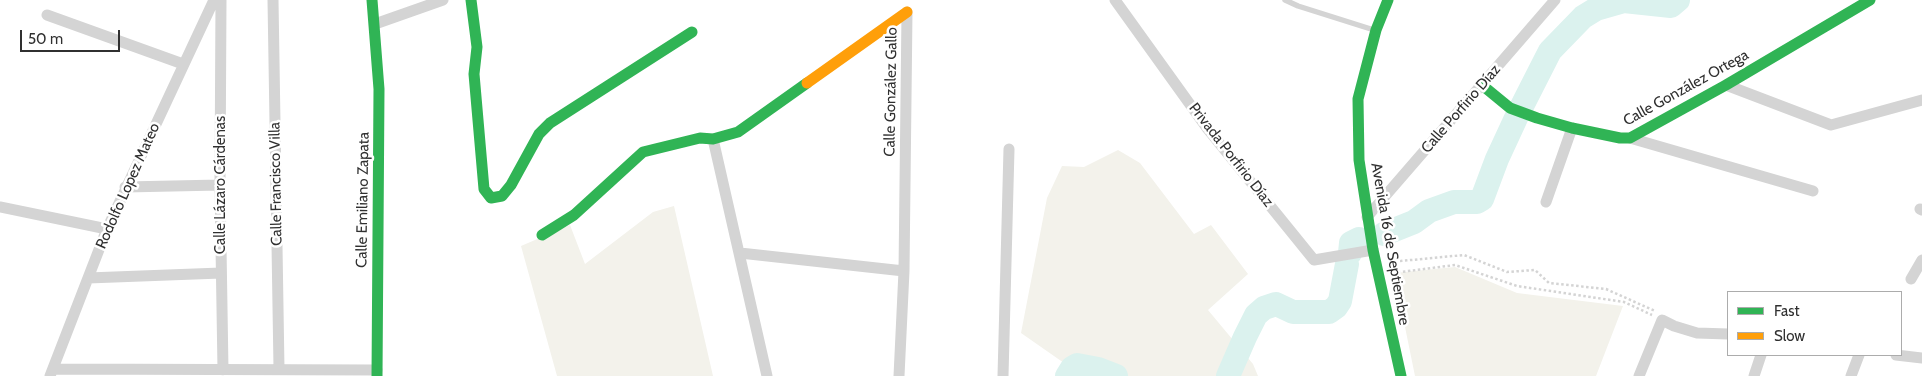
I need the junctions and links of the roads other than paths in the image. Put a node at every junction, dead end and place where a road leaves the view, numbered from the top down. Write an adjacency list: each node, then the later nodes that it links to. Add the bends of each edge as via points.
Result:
1 (214, 0): 16 (street, Rodolfo Lopez Mateo)
2 (221, 0): 24 (street, Calle Lázaro Cárdenas)
3 (273, 0): 44 (street, Calle Francisco Villa)
4 (372, 0): 13 (street, Calle Emiliano Zapata)
5 (442, 0): 13 (street)
6 (471, 0): 15 (street, via 477,47 474,74 484,189 491,198 502,196 511,185 539,134 550,123)
7 (1115, 0): 32 (street, Privada Porfirio Díaz, via 1208,128 1314,260)
8 (1285, 0): 14 (lane)
9 (1388, 0): 14 (street, Avenida 16 de Septiembre)
10 (1555, 0): 17 (street, Calle Porfirio Díaz)
11 (1870, 0): 18 (street, Calle González Ortega)
12 (47, 15): 16 (street)
13 (376, 24): 47 (street, Calle Emiliano Zapata, via 379,89)
14 (1376, 30): 29 (street, Avenida 16 de Septiembre, via 1358,99 1360,160)
15 (692, 32)
16 (183, 64): 25 (street, Rodolfo Lopez Mateo)
17 (1482, 85): 20 (street, Calle González Ortega, via 1510,108); 29 (street, Calle Porfirio Díaz)
18 (1726, 85): 19 (street, via 1831,125); 21 (street, Calle González Ortega)
19 (1922, 100)
20 (1572, 128): 21 (street, Calle González Ortega); 27 (street)
21 (1630, 138): 26 (street)
22 (713, 139): 31 (street, Calle González Gallo, via 700,138 643,152 574,215); 33 (street); 35 (street, Calle González Gallo, via 738,132 907,12)
23 (1009, 149): 50 (street)
24 (220, 185): 25 (street); 36 (street, Calle Lázaro Cárdenas)
25 (126, 187): 30 (street, Rodolfo Lopez Mateo)
26 (1814, 191)
27 (1546, 202)
28 (0, 208): 30 (street)
29 (1367, 217): 32 (street, Avenida 16 de Septiembre)
30 (107, 229): 37 (street, Rodolfo Lopez Mateo)
31 (542, 236)
32 (1373, 250): 51 (street, Avenida 16 de Septiembre)
33 (740, 253): 35 (street); 48 (street)
34 (1922, 260): 38 (street)
35 (904, 271): 49 (street, Calle González Gallo)
36 (221, 273): 37 (street); 45 (street, Calle Lázaro Cárdenas)
37 (88, 278): 46 (street, Rodolfo Lopez Mateo)
38 (1911, 280)
39 (1727, 334): 52 (street, via 1697,333 1662,320)
40 (1761, 356): 53 (street)
41 (1859, 356): 54 (street)
42 (1902, 356): 43 (street)
43 (1922, 358)
44 (279, 368): 45 (street); 47 (street)
45 (222, 370): 46 (street)
46 (52, 373)
47 (377, 373)
48 (767, 376)
49 (899, 376)
50 (1003, 376)
51 (1401, 376)
52 (1639, 376)
53 (1754, 376)
54 (1851, 376)

